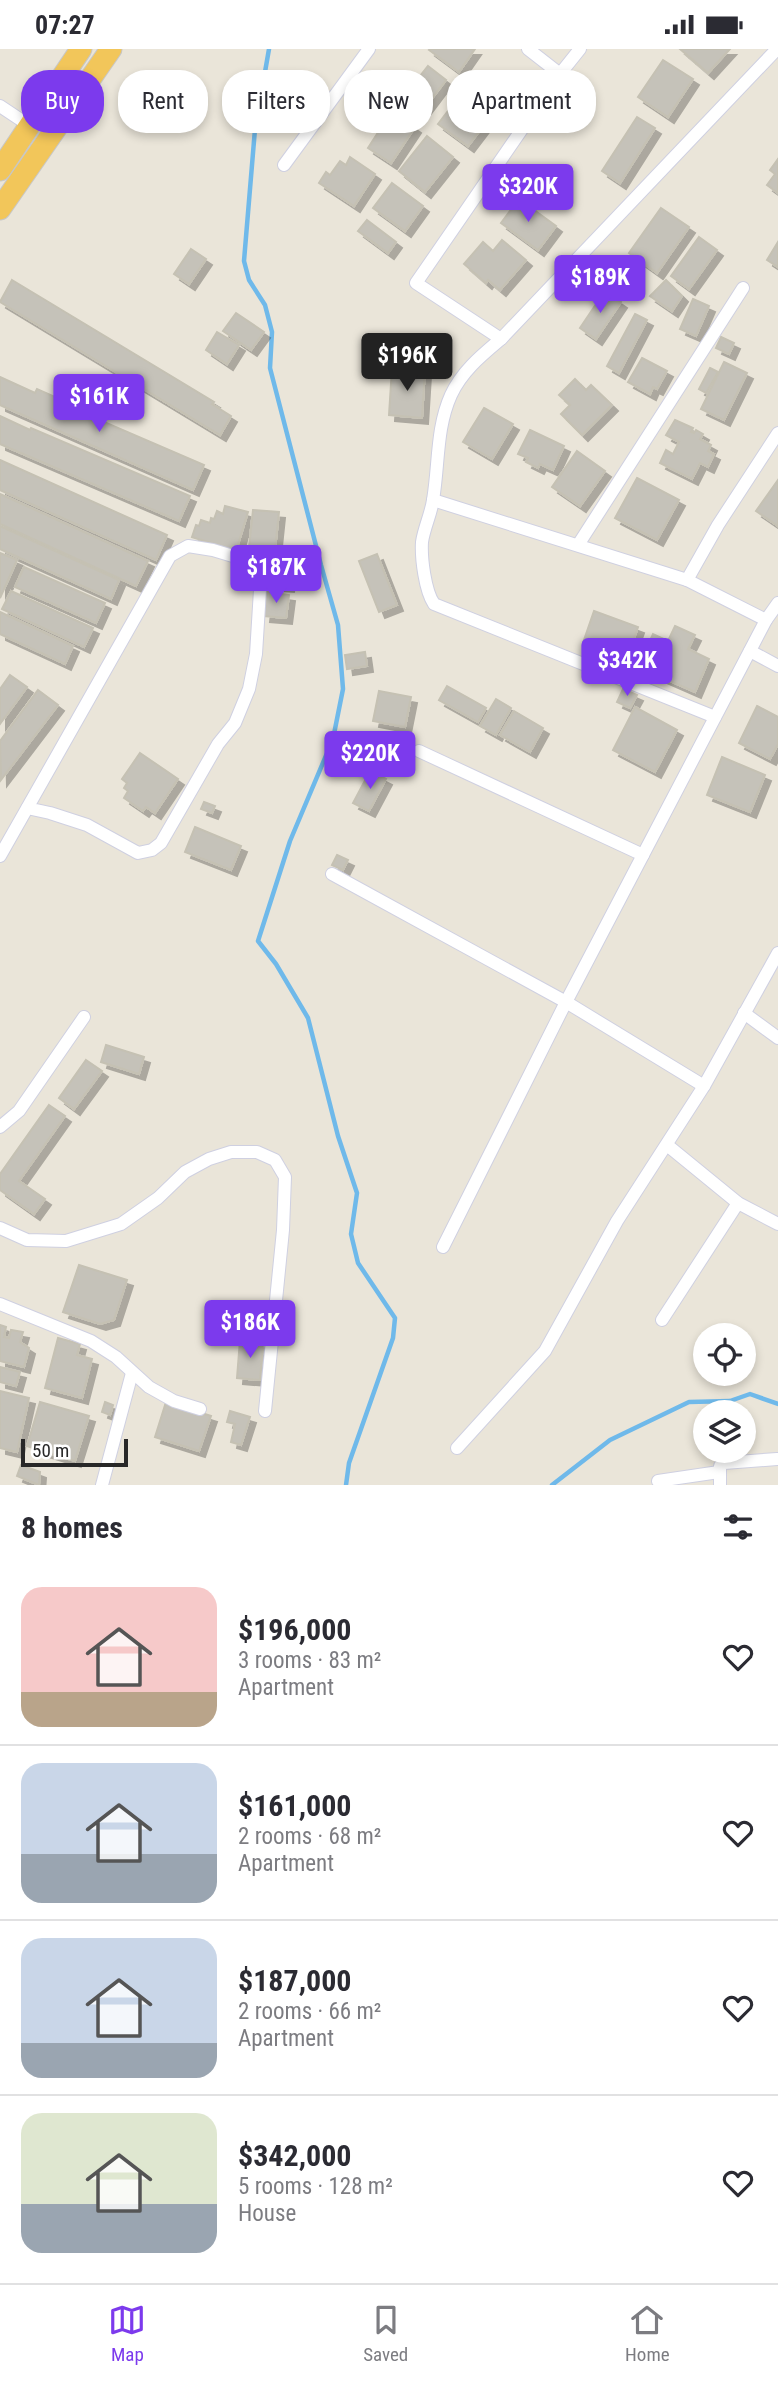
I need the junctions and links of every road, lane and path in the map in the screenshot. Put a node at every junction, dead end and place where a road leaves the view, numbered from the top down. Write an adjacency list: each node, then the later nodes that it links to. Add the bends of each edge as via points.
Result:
1 (81, 49): 7 (highway)
2 (111, 49): 16 (highway)
3 (369, 49): 14 (street)
4 (528, 49): 8 (street)
5 (580, 49): 9 (street)
6 (777, 49): 18 (street)
7 (67, 70)
8 (556, 70)
9 (564, 70)
10 (0, 106): 11 (street)
11 (21, 119)
12 (25, 133): 15 (highway)
13 (520, 133): 18 (street, via 416,283)
14 (284, 165)
15 (0, 170)
16 (0, 208)
17 (743, 288): 21 (street)
18 (501, 339): 20 (street, via 473,363 452,393 437,453)
19 (778, 433): 22 (street)
20 (433, 500): 21 (street); 27 (street, via 422,542 429,597 434,604)
21 (578, 545): 22 (street)
22 (687, 580): 24 (street)
23 (778, 603): 24 (street)
24 (766, 620): 25 (street)
25 (750, 651): 26 (street); 27 (street)
26 (778, 666)
27 (715, 717): 30 (street)
28 (419, 751): 30 (street)
29 (27, 808): 29 (street, via 170,556 188,546 246,560 257,573 260,590 249,689 234,723 161,843 138,853 88,825); 31 (street)
30 (643, 855): 34 (street)
31 (0, 856)
32 (332, 874): 34 (street)
33 (778, 953): 35 (street)
34 (566, 1002): 38 (street); 44 (street)
35 (744, 1013): 37 (street); 38 (street)
36 (85, 1017): 39 (street, via 19,1111)
37 (778, 1038)
38 (704, 1086): 40 (street)
39 (0, 1127)
40 (667, 1145): 41 (street); 50 (street, via 617,1221 545,1351)
41 (738, 1203): 42 (street); 46 (street)
42 (778, 1224)
43 (0, 1228): 49 (street, via 27,1240 66,1241 121,1224 185,1172 209,1159 231,1152 257,1152 275,1160 285,1177)
44 (443, 1247)
45 (0, 1304): 47 (street, via 91,1341)
46 (662, 1320)
47 (132, 1373): 48 (street, via 162,1394); 54 (street)
48 (200, 1409)
49 (265, 1411)
50 (457, 1448)
51 (777, 1459): 52 (street, via 724,1462)
52 (720, 1479): 53 (street)
53 (658, 1481)
54 (102, 1485)

